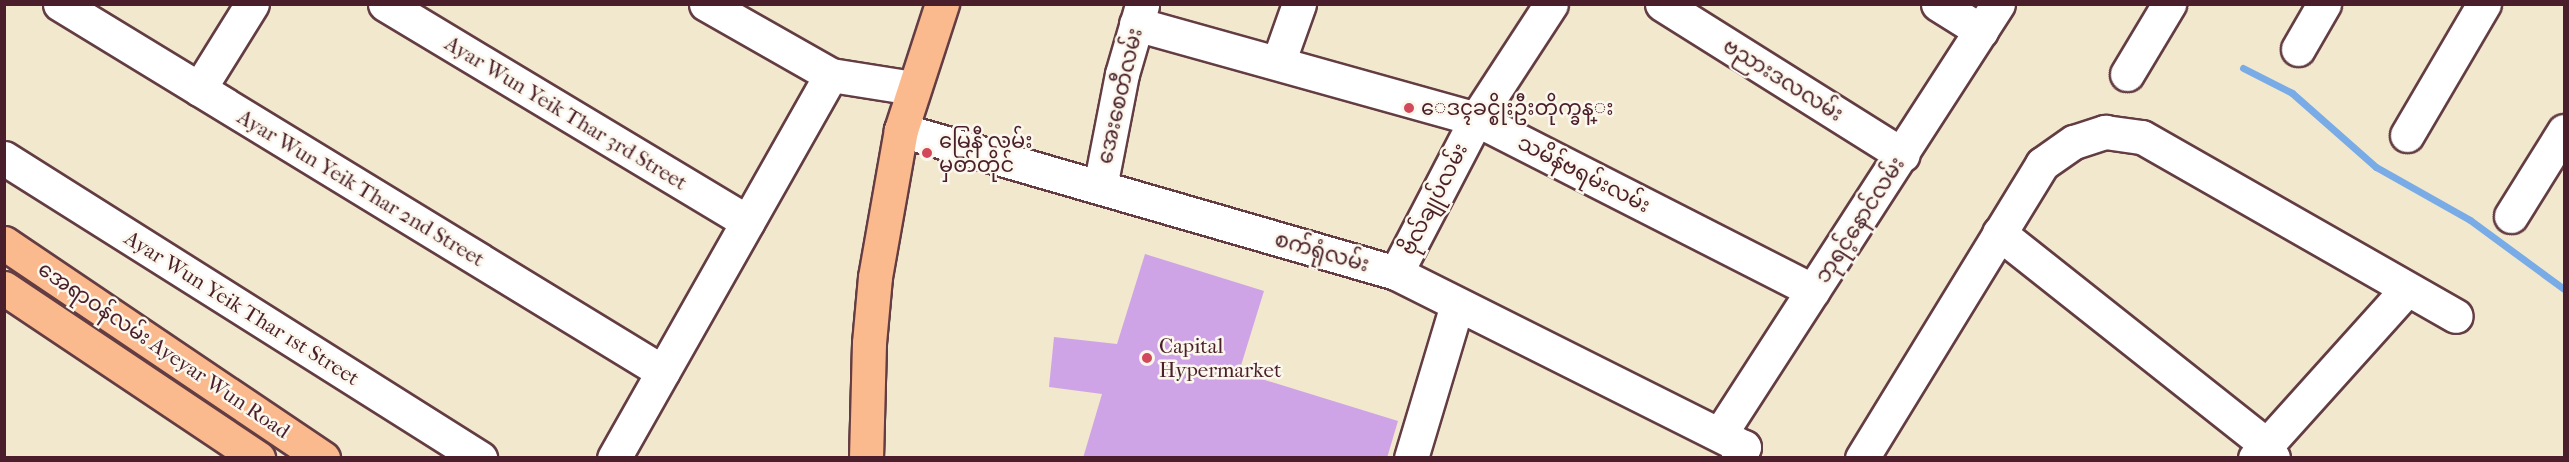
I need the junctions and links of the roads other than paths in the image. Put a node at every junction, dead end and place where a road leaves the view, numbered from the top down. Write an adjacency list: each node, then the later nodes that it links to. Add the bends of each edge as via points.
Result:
1 (60, 4): 20 (street, Ayar Wun Yeik Thar 2nd Street)
2 (252, 4): 20 (street)
3 (385, 4): 29 (street, Ayar Wun Yeik Thar 3rd Street)
4 (706, 4): 18 (street)
5 (942, 4): 19 (main road)
6 (1299, 4): 16 (street)
7 (1551, 4): 21 (street, ဗိုလ်ချုပ်လမ်း)
8 (1662, 4): 25 (street, ဗညားဒလလမ်း)
9 (1938, 4): 14 (street)
10 (2169, 4): 17 (street)
11 (2324, 4): 15 (street)
12 (2484, 4): 24 (street)
13 (1139, 14): 16 (street, သမိန်ဗရမ်းလမ်း); 27 (street, အေးစေတီလမ်း, via 1122,74)
14 (1990, 18): 25 (street, ဘုရင့်နောင်လမ်း)
15 (2298, 49)
16 (1278, 63): 21 (street, သမိန်ဗရမ်းလမ်း)
17 (2127, 74)
18 (831, 75): 19 (street); 29 (street)
19 (913, 88): 22 (main road)
20 (199, 90): 38 (street, Ayar Wun Yeik Thar 2nd Street)
21 (1476, 119): 32 (street, ဗိုလ်ချုပ်လမ်း); 35 (street, သမိန်ဗရမ်းလမ်း)
22 (901, 130): 27 (street, စက်ရုံလမ်း); 45 (main road, via 875,278 868,343)
23 (2565, 131): 28 (street)
24 (2408, 135)
25 (1903, 155): 35 (street, ဘုရင့်နောင်လမ်း)
26 (4, 158): 43 (street, Ayar Wun Yeik Thar 1st Street)
27 (1100, 187): 32 (street, စက်ရုံလမ်း)
28 (2511, 216)
29 (748, 222): 38 (street)
30 (1999, 233): 34 (street, via 2042,164 2074,142 2104,132 2142,137); 40 (street); 47 (street)
31 (4, 243): 42 (main road, အေရာဝန်လမ်း Ayeyar Wun Road)
32 (1396, 273): 36 (street, စက်ရုံလမ်း)
33 (4, 288): 41 (main road, အေရာဝန်လမ်း Ayeyar Wun Road)
34 (2408, 289): 37 (street); 40 (street)
35 (1813, 291): 39 (street, ဘုရင့်နောင်လမ်း)
36 (1458, 305): 39 (street, စက်ရုံလမ်း); 46 (street)
37 (2456, 316)
38 (663, 372): 44 (street)
39 (1742, 449)
40 (2264, 453)
41 (258, 458)
42 (323, 458)
43 (480, 458)
44 (614, 458)
45 (866, 458)
46 (1411, 458)
47 (1862, 458)

